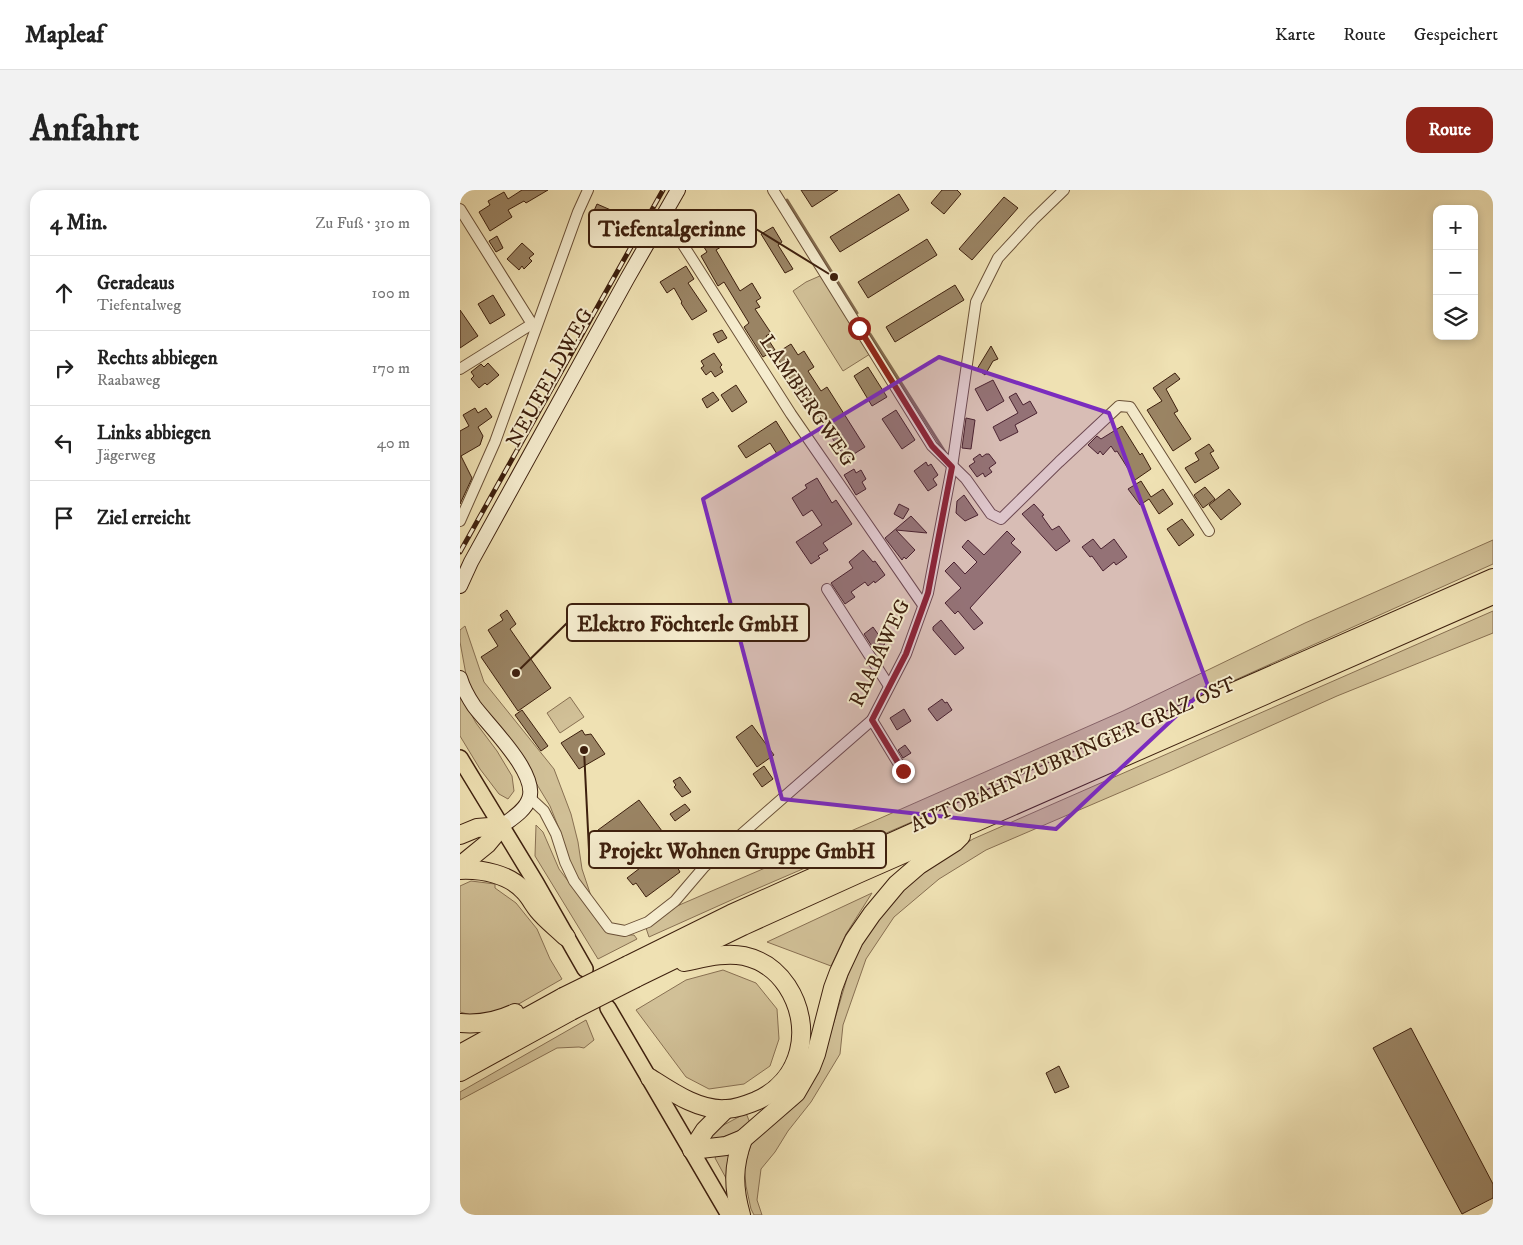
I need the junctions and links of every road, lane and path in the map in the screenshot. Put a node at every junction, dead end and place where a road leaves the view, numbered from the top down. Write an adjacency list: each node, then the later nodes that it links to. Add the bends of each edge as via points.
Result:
1 (588, 190): 7 (street)
2 (678, 190): 6 (street, NEUFELDWEG)
3 (773, 190): 9 (street, via 932,446)
4 (1064, 190): 9 (street, RAABAWEG, via 998,258 976,302)
5 (460, 209): 7 (street)
6 (664, 215): 13 (street, NEUFELDWEG); 16 (street, LAMBERGWEG, via 791,414)
7 (534, 325): 8 (street); 10 (street, via 495,442)
8 (460, 369)
9 (952, 467): 11 (street, via 966,479 991,514 1001,519 1120,406 1130,407); 16 (street, RAABAWEG)
10 (460, 521)
11 (1209, 531)
12 (1493, 578): 30 (highway, AUTOBAHNZUBRINGER GRAZ OST, via 731,914)
13 (460, 586)
14 (827, 589): 18 (street)
15 (1493, 595): 23 (highway, AUTOBAHNZUBRINGER GRAZ OST)
16 (923, 605): 18 (street, RAABAWEG, via 906,654)
17 (460, 678): 22 (street, via 474,706 519,762 528,782)
18 (889, 686): 19 (street, RAABAWEG)
19 (872, 720): 21 (street); 22 (street, RAABAWEG, via 704,867 675,901 648,922 625,931 609,928 574,882 544,811)
20 (460, 758): 24 (main road)
21 (903, 771)
22 (530, 798): 24 (street)
23 (978, 821): 28 (highway, AUTOBAHNZUBRINGER GRAZ OST); 39 (highway, via 897,884 872,914 854,940 839,972 816,1054 801,1085)
24 (502, 826): 25 (highway, via 477,828); 26 (highway); 27 (main road)
25 (460, 835)
26 (460, 868): 27 (highway, via 486,871 513,882)
27 (566, 937): 29 (main road)
28 (659, 967): 30 (highway, AUTOBAHNZUBRINGER GRAZ OST); 38 (highway, via 722,954 745,956 766,965 782,979 794,998 801,1018 801,1040 798,1057 786,1077 777,1089 759,1100)
29 (585, 969)
30 (632, 971): 31 (highway, AUTOBAHNZUBRINGER GRAZ OST, bridge)
31 (567, 1004): 32 (highway, AUTOBAHNZUBRINGER GRAZ OST); 36 (highway, AUTOBAHNZUBRINGER GRAZ OST)
32 (543, 1008): 34 (highway, via 519,1011 484,1023); 35 (highway, AUTOBAHNZUBRINGER GRAZ OST)
33 (608, 1008): 37 (main road)
34 (460, 1024)
35 (460, 1054)
36 (460, 1072)
37 (650, 1078): 38 (highway, via 695,1103); 40 (main road)
38 (726, 1109): 40 (highway, via 705,1130)
39 (744, 1139): 40 (highway, via 726,1146); 42 (highway, via 734,1174)
40 (692, 1150): 41 (main road)
41 (729, 1215)
42 (740, 1215)

